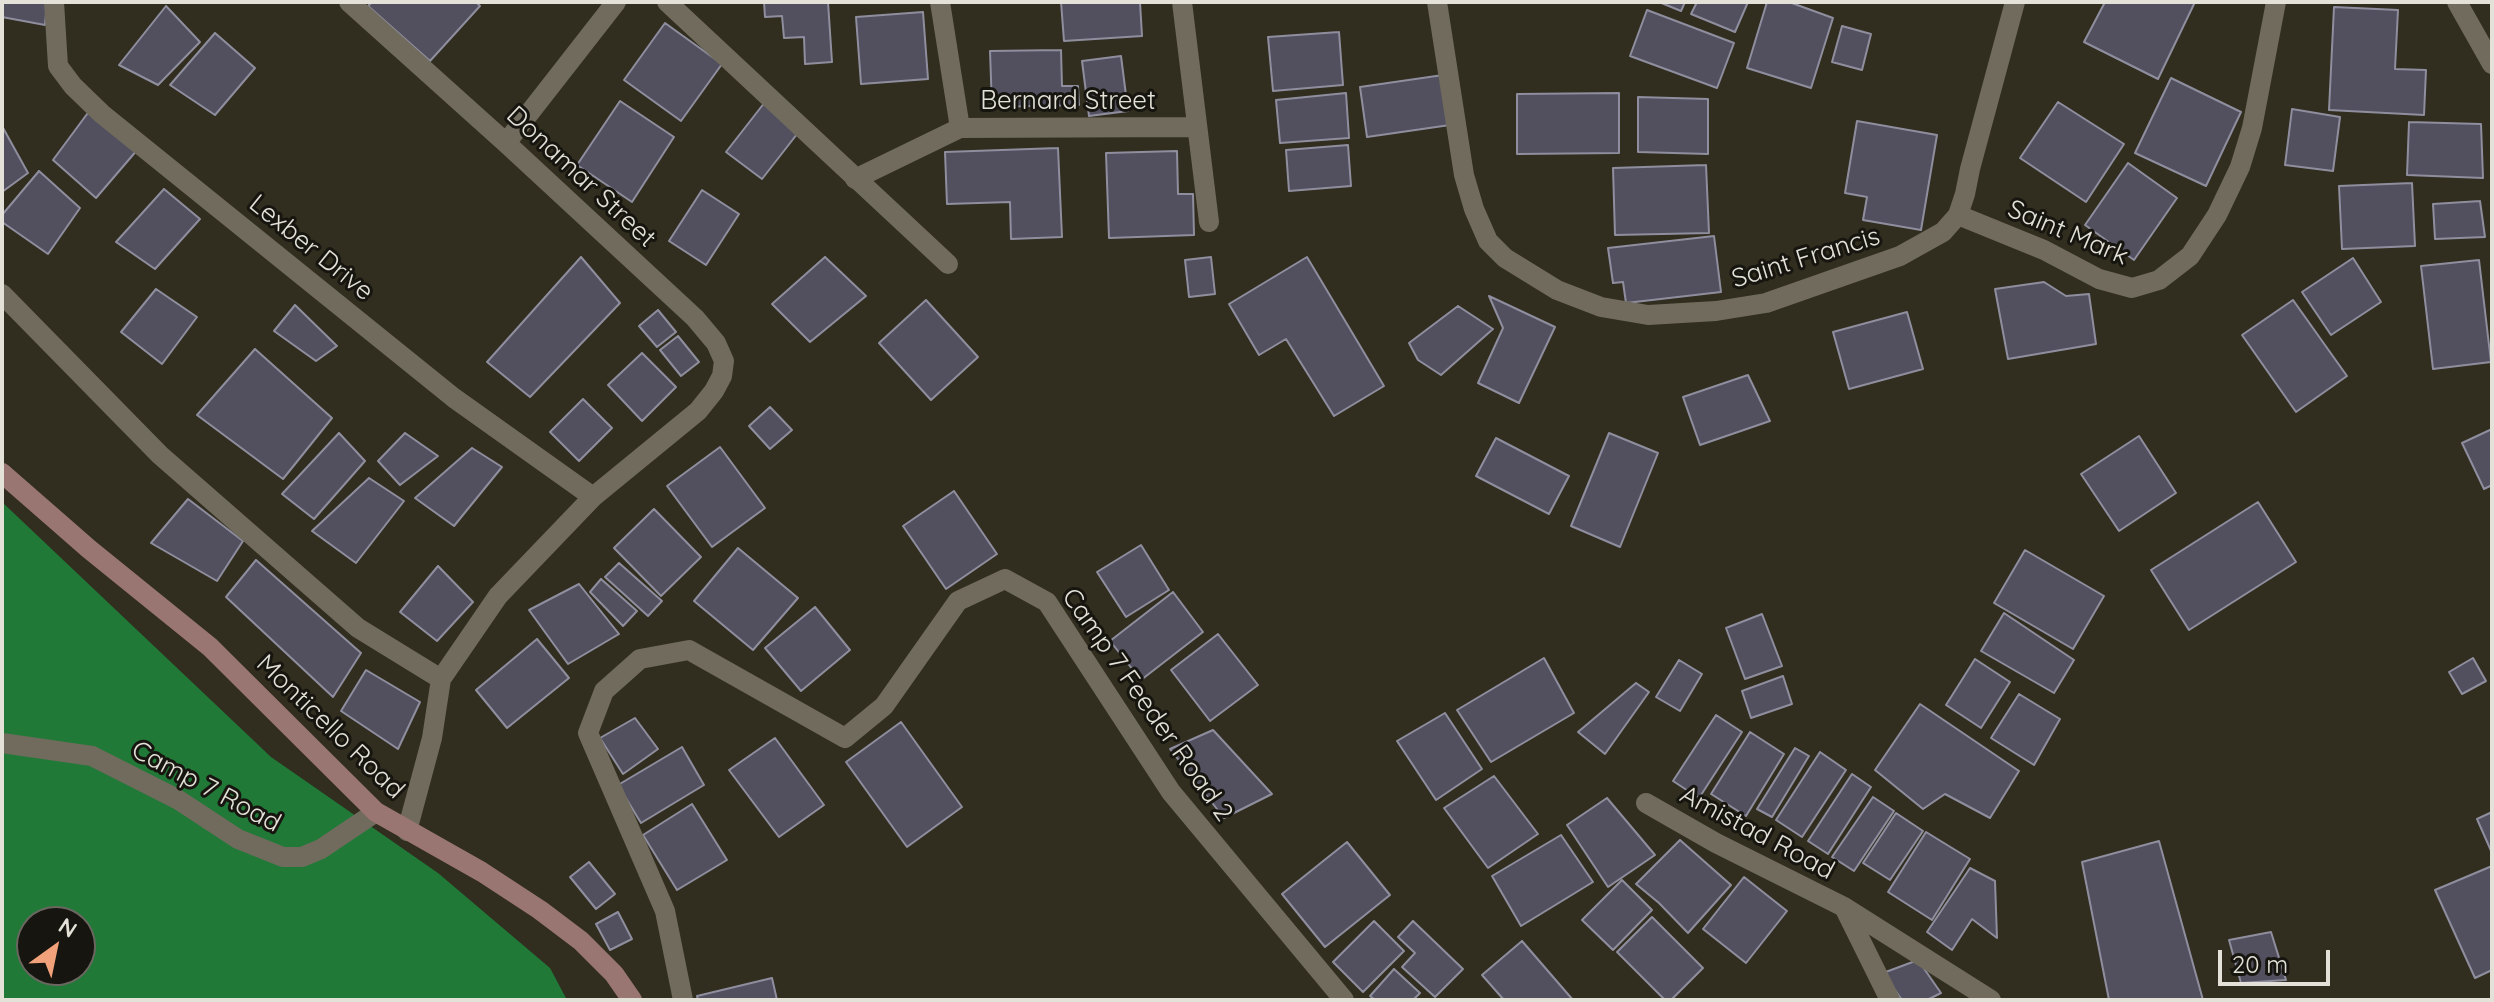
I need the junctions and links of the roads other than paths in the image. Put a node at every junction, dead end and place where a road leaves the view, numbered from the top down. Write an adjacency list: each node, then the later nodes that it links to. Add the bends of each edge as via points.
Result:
1 (54, 2): 21 (street, Lexber Drive, via 58,66 102,114 454,398)
2 (349, 2): 14 (street, Donamar Street)
3 (616, 2): 14 (street)
4 (940, 2): 13 (street)
5 (1182, 2): 12 (street)
6 (1437, 2): 16 (street, Saint Francis, via 1474,209 1488,241 1505,258 1557,290 1601,307 1648,315 1766,303 1900,256 1943,232)
7 (2015, 2): 16 (street)
8 (2276, 2): 16 (street, Saint Mark, via 2240,167 2190,256 2159,280 2132,288 2099,279)
9 (2457, 2): 11 (street)
10 (670, 3): 15 (street)
11 (2492, 64)
12 (1196, 127): 13 (street, Bernard Street); 17 (street)
13 (960, 128): 15 (street, Bernard Street)
14 (506, 143): 21 (street, Donamar Street, via 695,318 724,361 722,376 698,411)
15 (855, 179): 18 (street)
16 (1958, 215)
17 (1209, 222)
18 (948, 264)
19 (2, 294): 22 (street, via 160,455 358,628)
20 (2, 473): 25 (main road, Monticello Road, via 210,647)
21 (593, 497): 22 (street, Donamar Street, via 498,596)
22 (441, 679): 26 (street, via 432,738)
23 (2, 743): 25 (street, Camp 7 Road, via 92,756 177,799 238,839 283,857 321,849)
24 (1646, 803): 27 (street, Amistad Road)
25 (376, 812): 26 (main road, Monticello Road)
26 (407, 831): 28 (main road, Monticello Road, via 540,910 581,941)
27 (1844, 907): 31 (street, Amistad Road); 32 (street, Amistad Road)
28 (632, 1000)
29 (683, 1000): 30 (street, Camp 7 Feeder Road 2, via 665,911 588,733 604,691 640,659 689,650 845,738 884,706 958,601 1005,579 1047,602 1171,792)
30 (1344, 1000)
31 (1890, 1000)
32 (1991, 1000)

